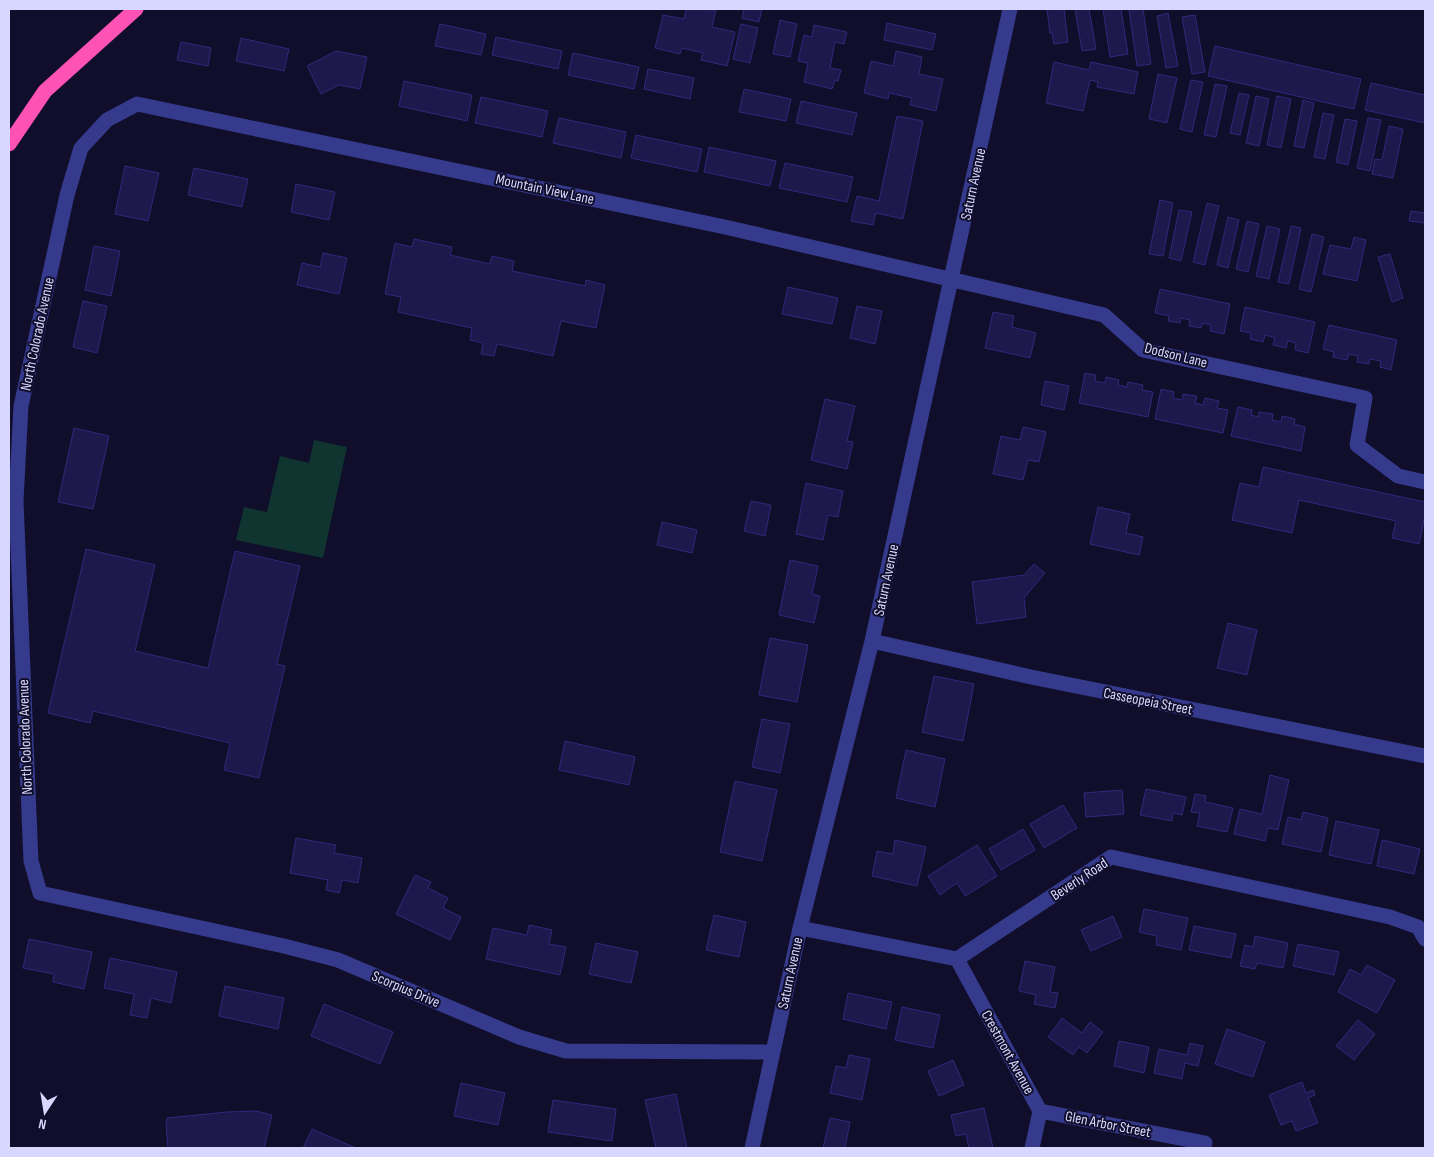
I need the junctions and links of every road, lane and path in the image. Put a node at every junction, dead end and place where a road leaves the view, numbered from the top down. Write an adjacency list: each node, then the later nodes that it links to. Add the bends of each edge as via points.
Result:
1 (136, 9): 4 (highway, via 45,92)
2 (1010, 9): 5 (street, Saturn Avenue)
3 (137, 104): 5 (street, Mountain View Lane, via 719,226); 9 (street, North Colorado Avenue, via 107,120 81,148 67,195 21,406 16,510 31,861)
4 (9, 144)
5 (952, 279): 6 (street, Dodson Lane, via 1104,315 1143,350 1365,398 1357,444 1398,476); 7 (street, Saturn Avenue)
6 (1425, 482)
7 (872, 641): 8 (street, Casseopeia Street, via 1031,677); 10 (street, Saturn Avenue)
8 (1425, 756)
9 (40, 893): 13 (street, Scorpius Drive, via 338,960 520,1037 566,1051)
10 (800, 928): 12 (street); 13 (street, Saturn Avenue)
11 (1425, 939): 12 (street, Beverly Road, via 1418,927 1390,917 1111,857)
12 (957, 959): 14 (street, Crestmont Avenue)
13 (773, 1052): 16 (street, Saturn Avenue)
14 (1040, 1111): 15 (street, Glen Arbor Street); 17 (street, Crestmont Avenue)
15 (1205, 1143)
16 (752, 1148)
17 (1032, 1148)

